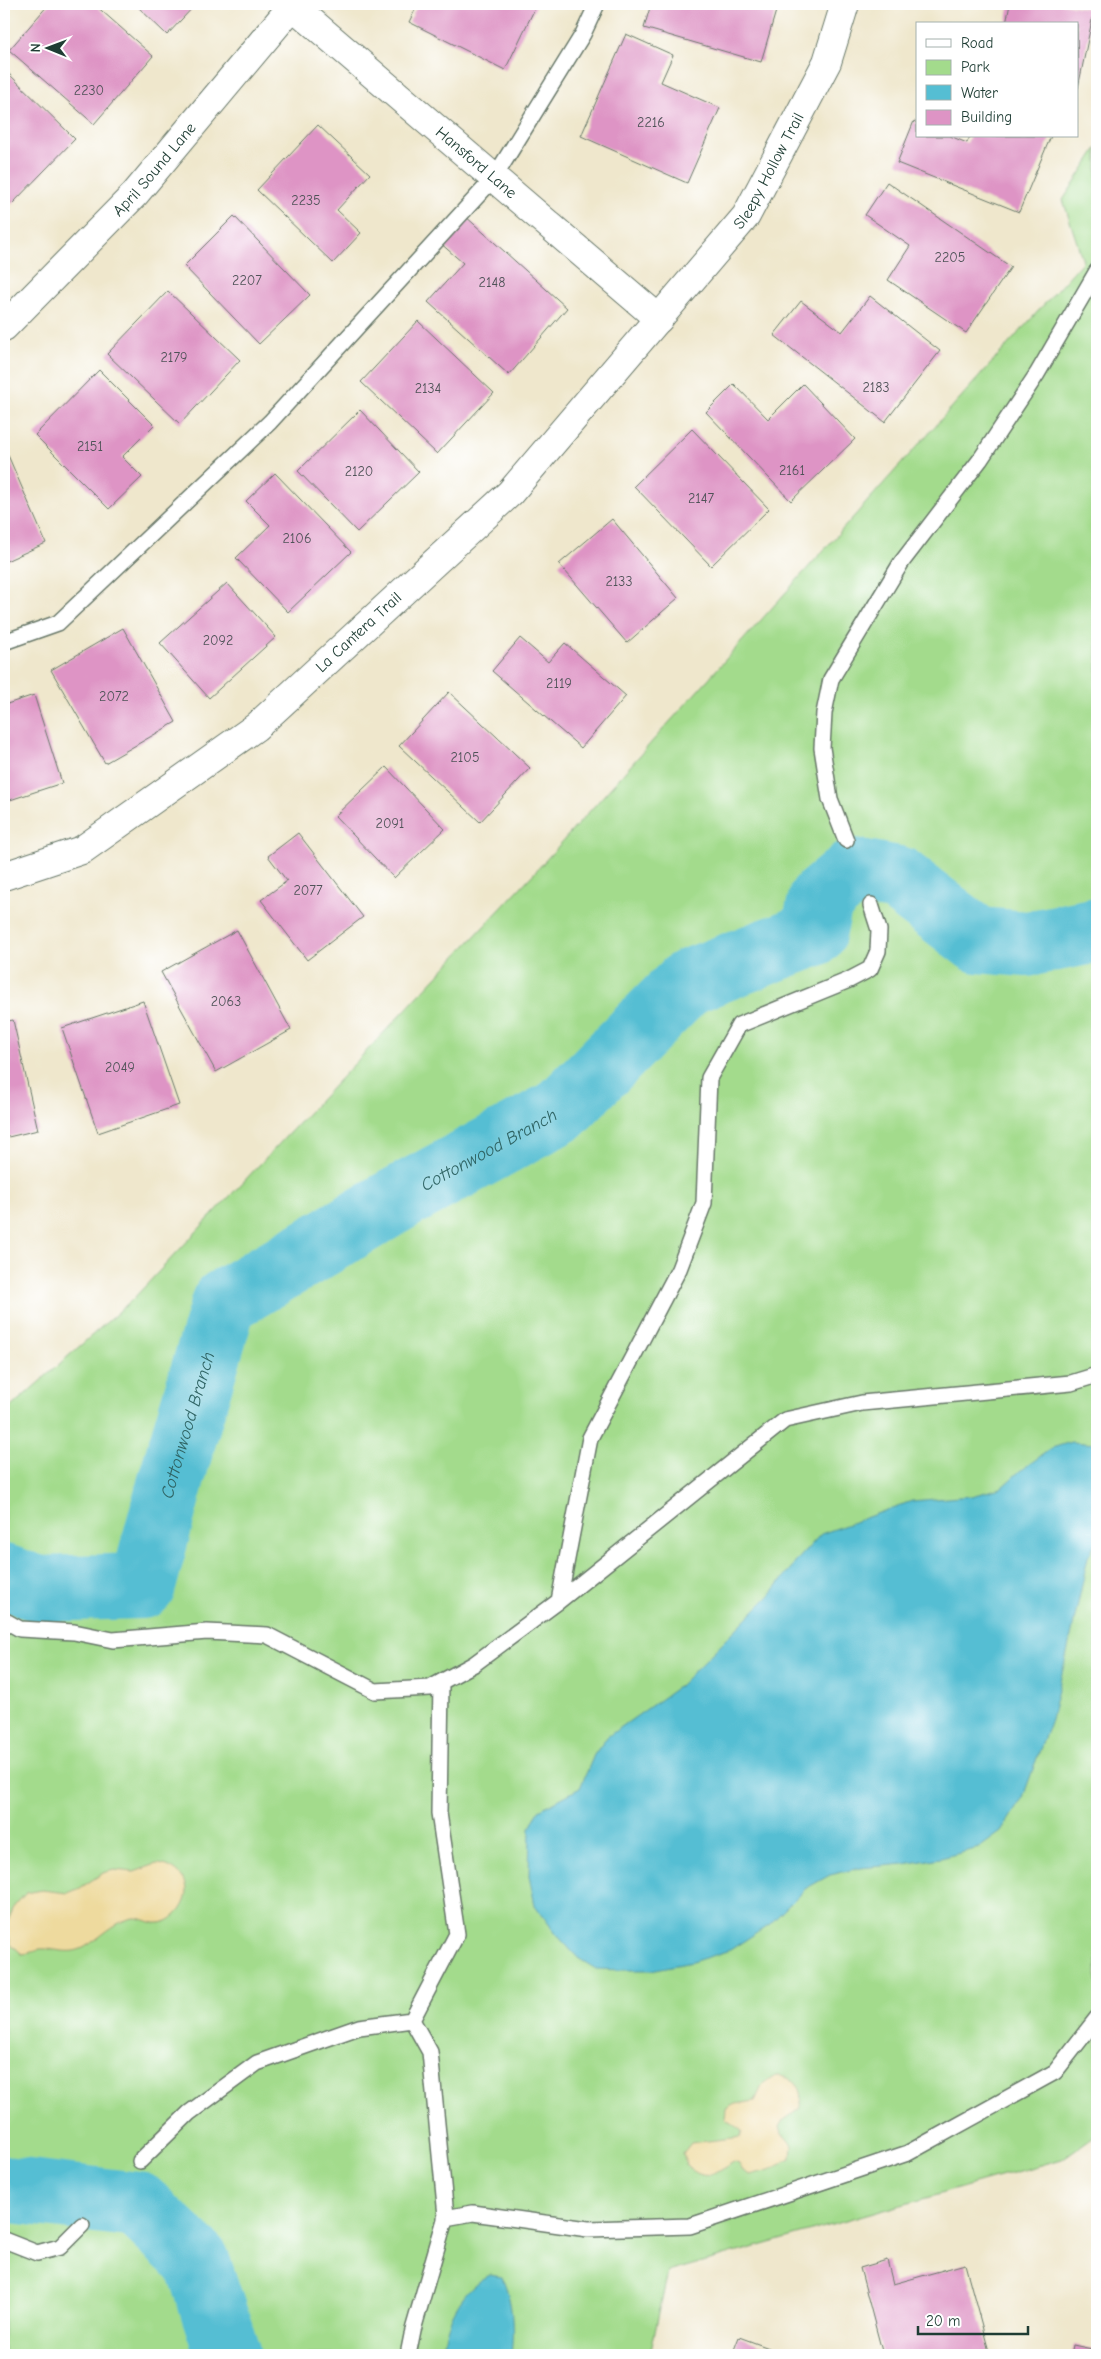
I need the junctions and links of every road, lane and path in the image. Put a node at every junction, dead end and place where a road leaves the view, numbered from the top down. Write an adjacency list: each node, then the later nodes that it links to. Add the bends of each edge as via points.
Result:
1 (597, 4): 4 (lane, via 583,34)
2 (845, 4): 6 (street, Sleepy Hollow Trail, via 827,62 746,216)
3 (294, 5): 4 (street, Hansford Lane); 7 (street, April Sound Lane, via 135,194)
4 (494, 178): 6 (street, Hansford Lane); 8 (lane, via 270,422 66,616 58,623)
5 (1097, 271): 9 (lane, via 1037,374 980,460 901,563 831,679 824,713 822,748 830,799)
6 (659, 319): 10 (street, La Cantera Trail, via 510,493 256,727 82,850)
7 (4, 328)
8 (4, 642)
9 (846, 840)
10 (4, 876)
11 (871, 905): 13 (lane, via 879,930 878,951 870,969 739,1025 709,1078 704,1204 679,1269 590,1438)
12 (1097, 1375): 13 (lane, via 1071,1383 862,1403 785,1420)
13 (560, 1601): 15 (lane, via 474,1664)
14 (4, 1620): 15 (lane, via 20,1629 74,1632 113,1640 207,1632 267,1635 375,1691 430,1688)
15 (441, 1682): 17 (lane, via 439,1813 457,1934)
16 (1097, 2018): 19 (lane, via 1055,2072 908,2152 690,2226 588,2229 473,2213)
17 (412, 2020): 18 (lane, via 360,2027 257,2063 189,2113); 19 (lane, via 430,2052)
18 (140, 2161)
19 (445, 2218): 22 (lane, via 412,2330)
20 (82, 2225): 21 (lane, via 60,2246 37,2253)
21 (4, 2240)
22 (408, 2355)

